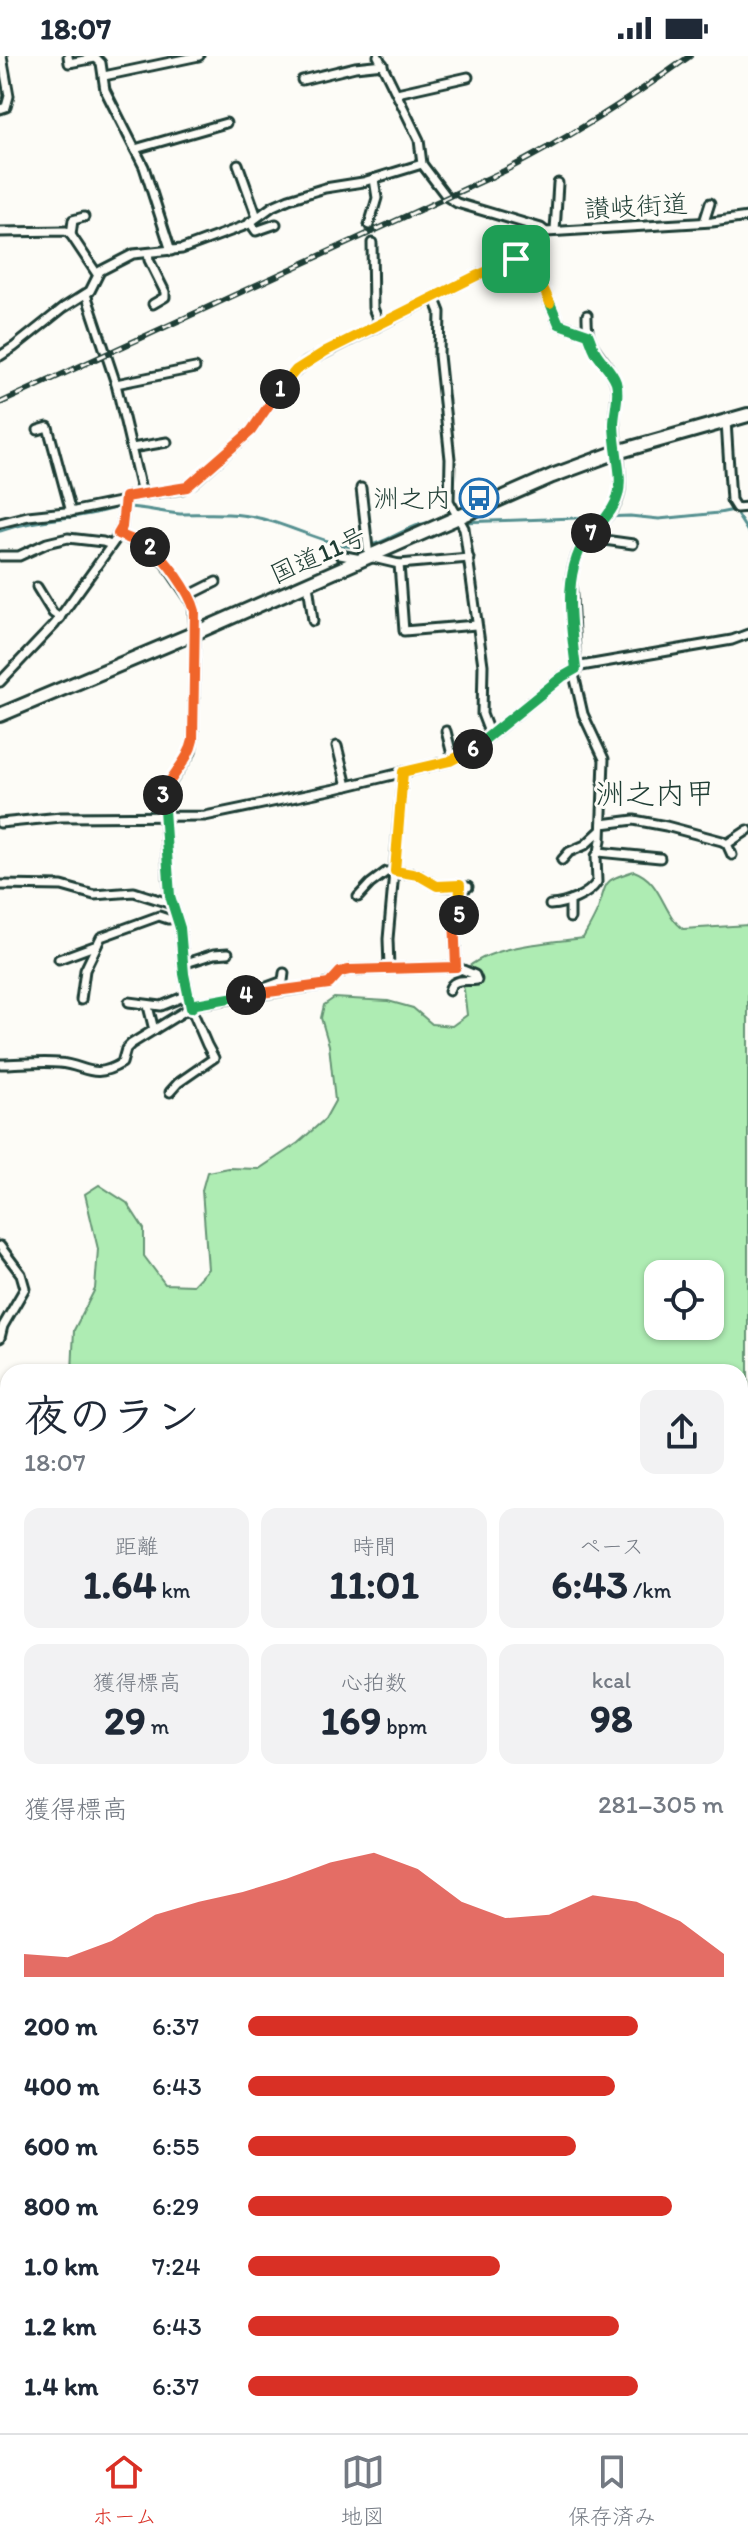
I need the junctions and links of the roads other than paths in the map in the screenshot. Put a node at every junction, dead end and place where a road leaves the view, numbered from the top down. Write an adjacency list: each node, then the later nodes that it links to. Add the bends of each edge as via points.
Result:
1 (2, 56): 10 (street, via 9,96)
2 (68, 56): 4 (street, via 69,63)
3 (199, 56): 6 (street)
4 (95, 57): 6 (street)
5 (380, 60): 8 (street); 9 (street)
6 (104, 76): 12 (street, via 105,90)
7 (468, 77): 9 (street)
8 (302, 80)
9 (397, 93): 14 (street, via 419,140)
10 (0, 109)
11 (226, 123): 12 (street)
12 (135, 149): 29 (street)
13 (238, 164): 20 (street)
14 (422, 164): 15 (street); 26 (street, via 452,202)
15 (374, 179): 20 (street, via 289,199); 23 (street, via 377,198)
16 (558, 183): 24 (street)
17 (710, 203): 21 (street)
18 (84, 217): 27 (street, via 73,220)
19 (748, 217): 21 (street, 讃岐街道)
20 (254, 220): 22 (street, via 256,231); 29 (street)
21 (704, 222): 24 (street, 讃岐街道)
22 (276, 224)
23 (369, 225)
24 (555, 231): 26 (street, 讃岐街道)
25 (0, 232): 27 (street)
26 (546, 232): 31 (street)
27 (71, 235): 32 (street)
28 (372, 243): 37 (street, via 373,308)
29 (171, 251): 30 (street)
30 (148, 253): 32 (street, via 133,254); 35 (street, via 165,292)
31 (516, 259): 34 (street); 38 (street, via 538,276 559,324)
32 (97, 274): 33 (street)
33 (86, 294): 39 (street); 41 (street)
34 (434, 297): 37 (street); 53 (street, via 440,312 449,501)
35 (153, 304)
36 (587, 315): 38 (street)
37 (379, 323): 49 (street, via 296,370 251,431 193,483)
38 (588, 334): 47 (street, via 617,384)
39 (0, 356)
40 (195, 368): 41 (street)
41 (116, 384): 46 (street)
42 (748, 415): 43 (highway, 国道11号)
43 (726, 421): 47 (highway, 国道11号); 51 (street, via 731,500 736,508)
44 (38, 430): 52 (street, via 48,427)
45 (167, 442): 46 (street)
46 (132, 448): 49 (street)
47 (617, 452): 53 (highway, 国道11号); 56 (street, via 617,504)
48 (361, 488): 61 (street)
49 (142, 494): 50 (street)
50 (124, 501): 52 (street); 55 (street)
51 (748, 507)
52 (71, 512): 54 (street)
53 (458, 518): 61 (highway, 国道11号); 62 (street)
54 (0, 523)
55 (118, 534): 58 (street); 67 (street, via 158,553)
56 (590, 534): 57 (street); 73 (street, via 577,553 571,579)
57 (633, 544)
58 (111, 545): 60 (street, via 68,538 25,554); 68 (street)
59 (340, 555): 61 (street)
60 (0, 556)
61 (366, 558): 63 (street); 65 (highway, 国道11号)
62 (469, 558): 63 (street); 70 (street)
63 (399, 564): 70 (street, via 404,631)
64 (216, 582): 67 (street)
65 (308, 583): 69 (street); 71 (highway, 国道11号)
66 (37, 587): 68 (street)
67 (188, 596): 71 (street, via 195,611)
68 (60, 618): 74 (street)
69 (313, 621)
70 (476, 625): 77 (street, via 483,665 482,714)
71 (195, 633): 75 (highway, 国道11号); 82 (street, via 193,740 191,752 163,794)
72 (748, 634): 73 (street)
73 (574, 670): 77 (street); 84 (street, via 583,714 604,759)
74 (0, 682)
75 (0, 715)
76 (446, 731): 79 (street)
77 (490, 735): 79 (street)
78 (337, 746): 81 (street)
79 (453, 759): 80 (street)
80 (403, 772): 81 (street); 91 (street)
81 (347, 786): 82 (street, via 220,814)
82 (165, 816): 83 (street); 95 (street)
83 (0, 823)
84 (601, 828): 86 (street, via 634,820); 87 (street); 90 (street)
85 (748, 830): 86 (street)
86 (727, 844): 88 (street)
87 (599, 852): 89 (street); 94 (street, via 595,886)
88 (732, 855)
89 (660, 858)
90 (562, 860)
91 (395, 871): 93 (street, via 386,872); 103 (street); 104 (street, via 437,886 464,886 460,912 454,917)
92 (0, 885): 95 (street, via 62,886 94,895 134,892)
93 (358, 897)
94 (570, 901): 96 (street); 98 (street)
95 (172, 904): 97 (street)
96 (550, 905)
97 (176, 918): 99 (street, via 159,916 101,937); 102 (street)
98 (570, 918)
99 (97, 945): 101 (street); 109 (street, via 85,970)
100 (228, 953): 102 (street)
101 (59, 959)
102 (183, 964): 107 (street)
103 (389, 967): 104 (street); 108 (street, via 349,970 329,984)
104 (456, 967): 106 (street, via 477,980 456,981)
105 (284, 973): 108 (street, via 283,981)
106 (449, 991)
107 (188, 995): 111 (street); 112 (street)
108 (254, 995): 112 (street)
109 (81, 1000)
110 (129, 1002): 111 (street)
111 (148, 1006): 113 (street)
112 (191, 1008): 113 (street); 115 (street, via 214,1058)
113 (154, 1030): 114 (street, via 126,1049 122,1063 99,1072 62,1063)
114 (0, 1064)
115 (170, 1092)
116 (0, 1246): 117 (street, via 25,1288)
117 (0, 1338)

